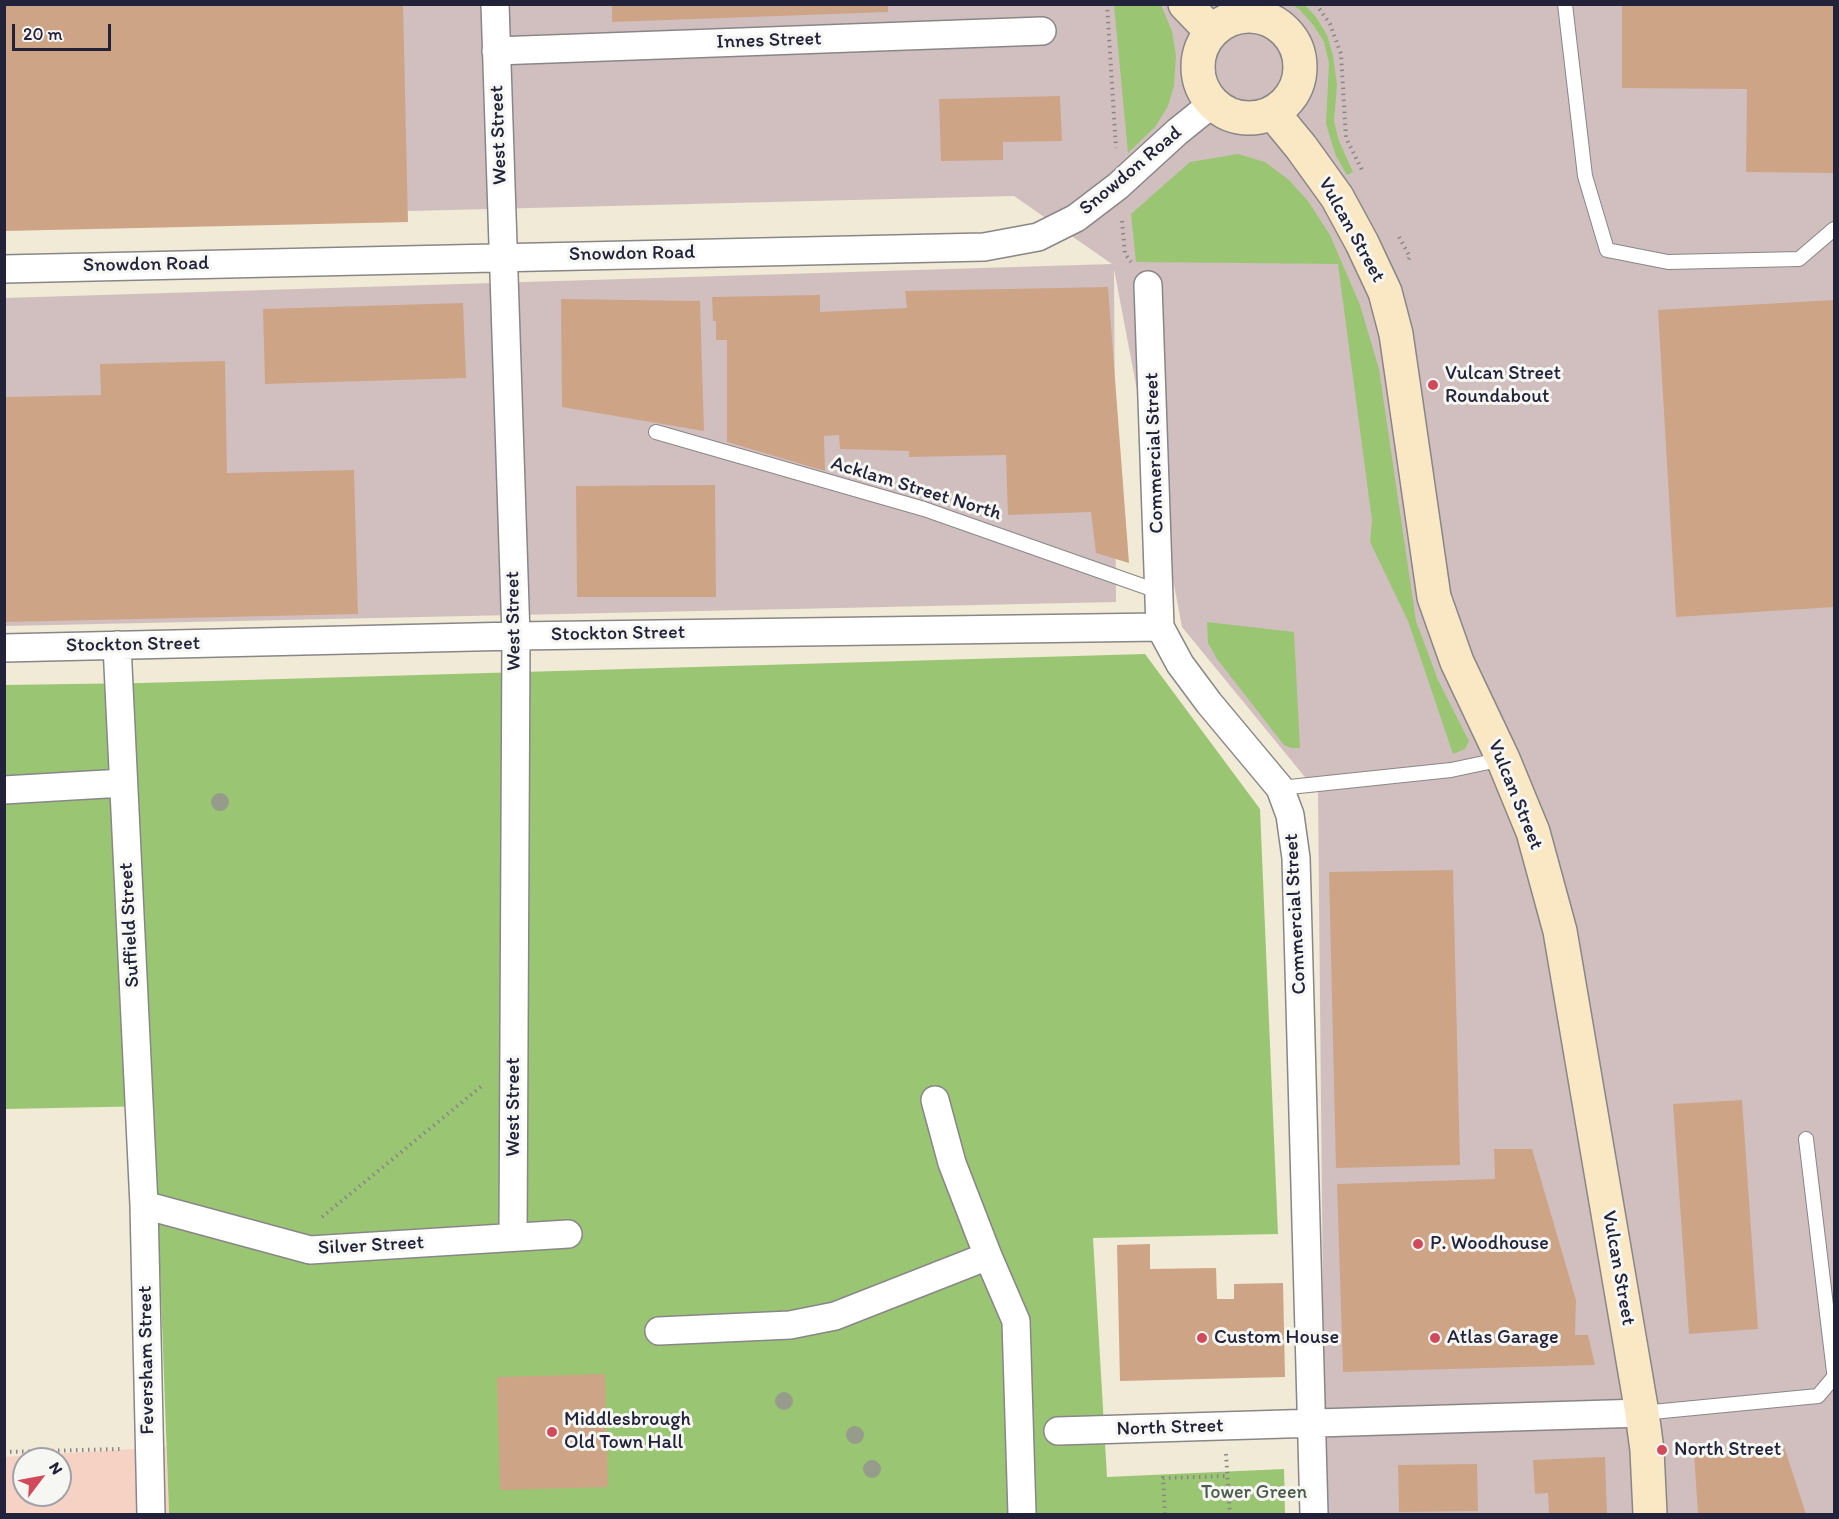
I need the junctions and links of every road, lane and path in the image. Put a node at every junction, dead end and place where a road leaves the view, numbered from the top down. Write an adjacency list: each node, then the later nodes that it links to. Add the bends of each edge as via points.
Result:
1 (495, 4): 7 (street, West Street)
2 (1185, 4): 6 (street)
3 (1316, 4): 10 (path, via 1330,24 1341,54 1346,138)
4 (1565, 4): 11 (lane, via 1585,176 1607,250 1668,262 1799,259)
5 (1041, 31): 7 (street, Innes Street)
6 (1212, 32): 8 (street, via 1203,44 1198,75); 9 (street, via 1227,21 1244,16 1261,17 1290,36 1299,52 1301,70 1287,102)
7 (496, 51): 13 (street, West Street)
8 (1213, 103): 9 (street, via 1241,118); 13 (street, Snowdon Road, via 1101,199 1076,218 1038,237 984,247)
9 (1273, 113): 16 (street, Vulcan Street, via 1336,197)
10 (1366, 177)
11 (1834, 229)
12 (1396, 232): 16 (path, via 1410,257)
13 (503, 256): 14 (street, Snowdon Road); 20 (street, West Street)
14 (4, 269)
15 (1148, 285): 18 (street, Commercial Street)
16 (1385, 292): 23 (street, Vulcan Street, via 1396,334 1434,597 1457,662)
17 (656, 432): 18 (lane, Acklam Street North, via 924,509)
18 (1161, 592): 19 (street, Commercial Street)
19 (1161, 627): 20 (street, Stockton Street); 25 (street, Commercial Street, via 1180,664)
20 (516, 636): 21 (street, Stockton Street); 27 (street, West Street)
21 (117, 645): 22 (street, Stockton Street); 24 (street, Suffield Street)
22 (4, 648)
23 (1503, 759): 25 (lane, via 1450,770); 38 (street, Vulcan Street, via 1533,832 1560,931)
24 (123, 783): 26 (street); 30 (street, Suffield Street)
25 (1280, 788): 39 (street, Commercial Street, via 1290,814 1296,858)
26 (4, 790)
27 (514, 1060): 32 (street, West Street); 33 (path)
28 (935, 1100): 34 (street, via 952,1163)
29 (1806, 1139): 36 (lane)
30 (144, 1205): 33 (street, Silver Street); 41 (street, Feversham Street)
31 (568, 1233): 32 (street, Silver Street)
32 (513, 1237): 33 (street, Silver Street, via 310,1250)
33 (289, 1245)
34 (988, 1256): 35 (street, via 835,1316 790,1325); 44 (street, via 1016,1321)
35 (659, 1331)
36 (1834, 1372)
37 (1834, 1377): 38 (lane, via 1818,1396)
38 (1642, 1413): 39 (street, North Street); 48 (street, Vulcan Street)
39 (1311, 1424): 40 (street, North Street); 47 (street, Commercial Street)
40 (1058, 1431)
41 (149, 1448): 42 (path); 43 (street, Feversham Street)
42 (4, 1452)
43 (151, 1515)
44 (1022, 1515)
45 (1165, 1515): 46 (path, via 1163,1478 1227,1476)
46 (1230, 1515)
47 (1314, 1515)
48 (1650, 1515)

